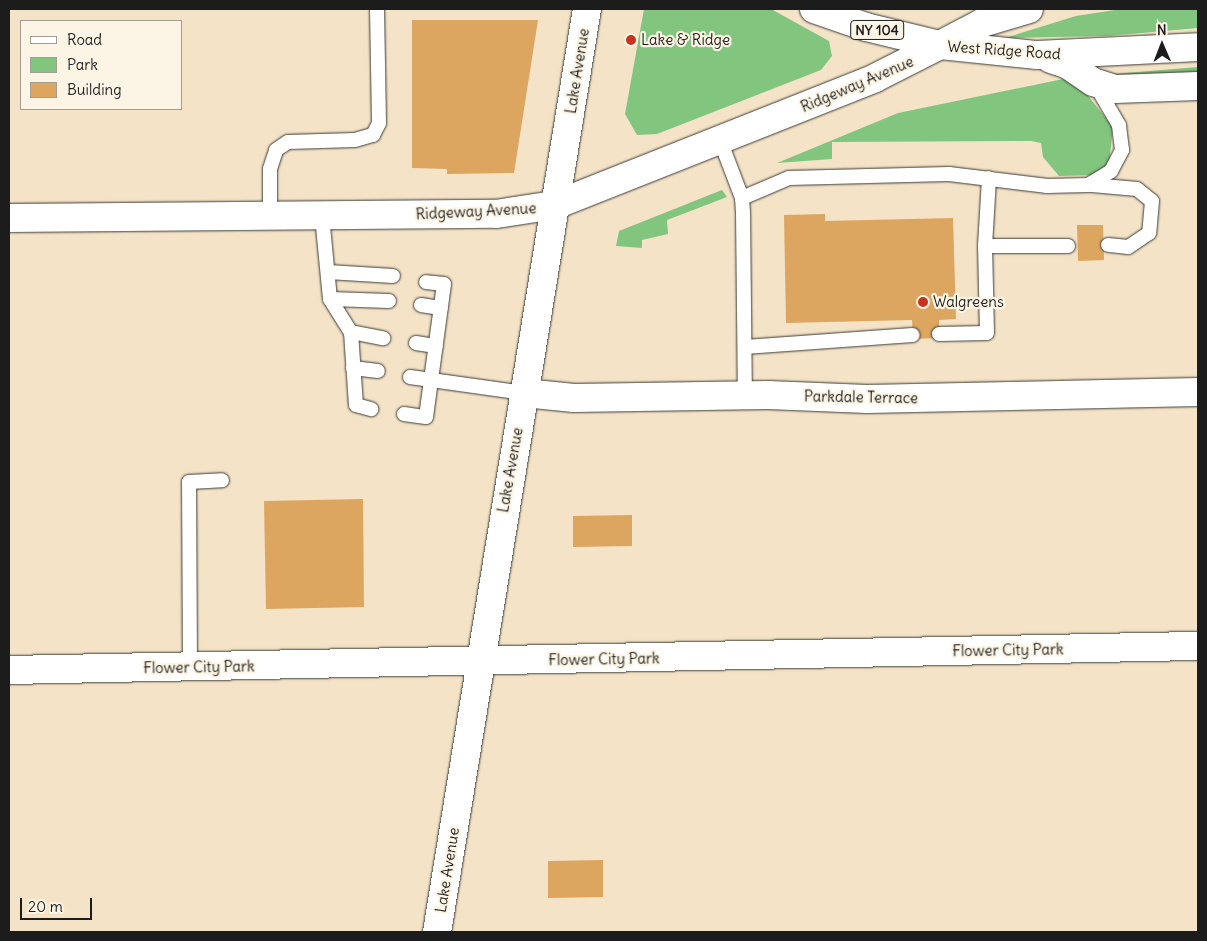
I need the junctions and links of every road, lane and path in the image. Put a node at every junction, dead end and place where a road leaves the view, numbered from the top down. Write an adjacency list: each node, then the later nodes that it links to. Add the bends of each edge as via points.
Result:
1 (377, 9): 15 (lane, via 379,123 373,135 355,140 288,142 276,150 270,169)
2 (587, 9): 14 (main road, Lake Avenue)
3 (814, 9): 5 (main road, West Ridge Road / NY 104, via 866,27)
4 (1029, 9): 5 (main road, Ridgeway Avenue, via 982,23)
5 (940, 45): 7 (main road, West Ridge Road / NY 104); 10 (main road, Ridgeway Avenue, via 875,78)
6 (1198, 47): 7 (main road, West Ridge Road / NY 104)
7 (1037, 55): 8 (main road, via 1068,65)
8 (1092, 82): 9 (main road, via 1115,89); 12 (lane, via 1111,107 1122,142 1117,165)
9 (1198, 86)
10 (720, 140): 13 (lane); 14 (main road, Ridgeway Avenue)
11 (989, 178): 12 (lane, via 1047,186); 13 (lane, via 949,174 790,178); 19 (lane)
12 (1088, 185): 18 (lane, via 1122,185 1137,189 1152,201 1149,233 1128,247)
13 (742, 198): 34 (lane)
14 (555, 205): 16 (main road, Ridgeway Avenue, via 496,214); 40 (main road, Lake Avenue)
15 (270, 215): 16 (main road, Ridgeway Avenue); 17 (main road, Ridgeway Avenue)
16 (322, 216): 21 (lane)
17 (9, 218)
18 (1108, 245)
19 (985, 246): 20 (lane); 29 (lane, via 987,333)
20 (1068, 246)
21 (328, 272): 22 (lane); 24 (lane)
22 (393, 276)
23 (426, 282): 27 (lane, via 444,284)
24 (330, 298): 25 (lane); 28 (lane)
25 (389, 301)
26 (421, 305): 27 (lane)
27 (441, 308): 33 (lane)
28 (351, 332): 31 (lane); 35 (lane)
29 (939, 334)
30 (913, 335): 34 (lane)
31 (383, 338)
32 (416, 344): 33 (lane)
33 (436, 346): 38 (lane)
34 (745, 347): 41 (lane)
35 (352, 368): 36 (lane); 42 (lane, via 356,405)
36 (378, 371)
37 (410, 377): 38 (lane)
38 (431, 380): 40 (lane); 43 (lane, via 426,417)
39 (1198, 392): 41 (main road, Parkdale Terrace, via 867,398)
40 (524, 393): 41 (main road, Parkdale Terrace, via 574,398); 46 (main road, Lake Avenue)
41 (745, 395)
42 (371, 409)
43 (404, 414)
44 (222, 480): 47 (lane, via 190,482)
45 (1198, 646): 46 (main road, Flower City Park)
46 (480, 662): 47 (main road, Flower City Park); 49 (main road, Lake Avenue)
47 (190, 667): 48 (main road, Flower City Park)
48 (9, 670)
49 (437, 932)

